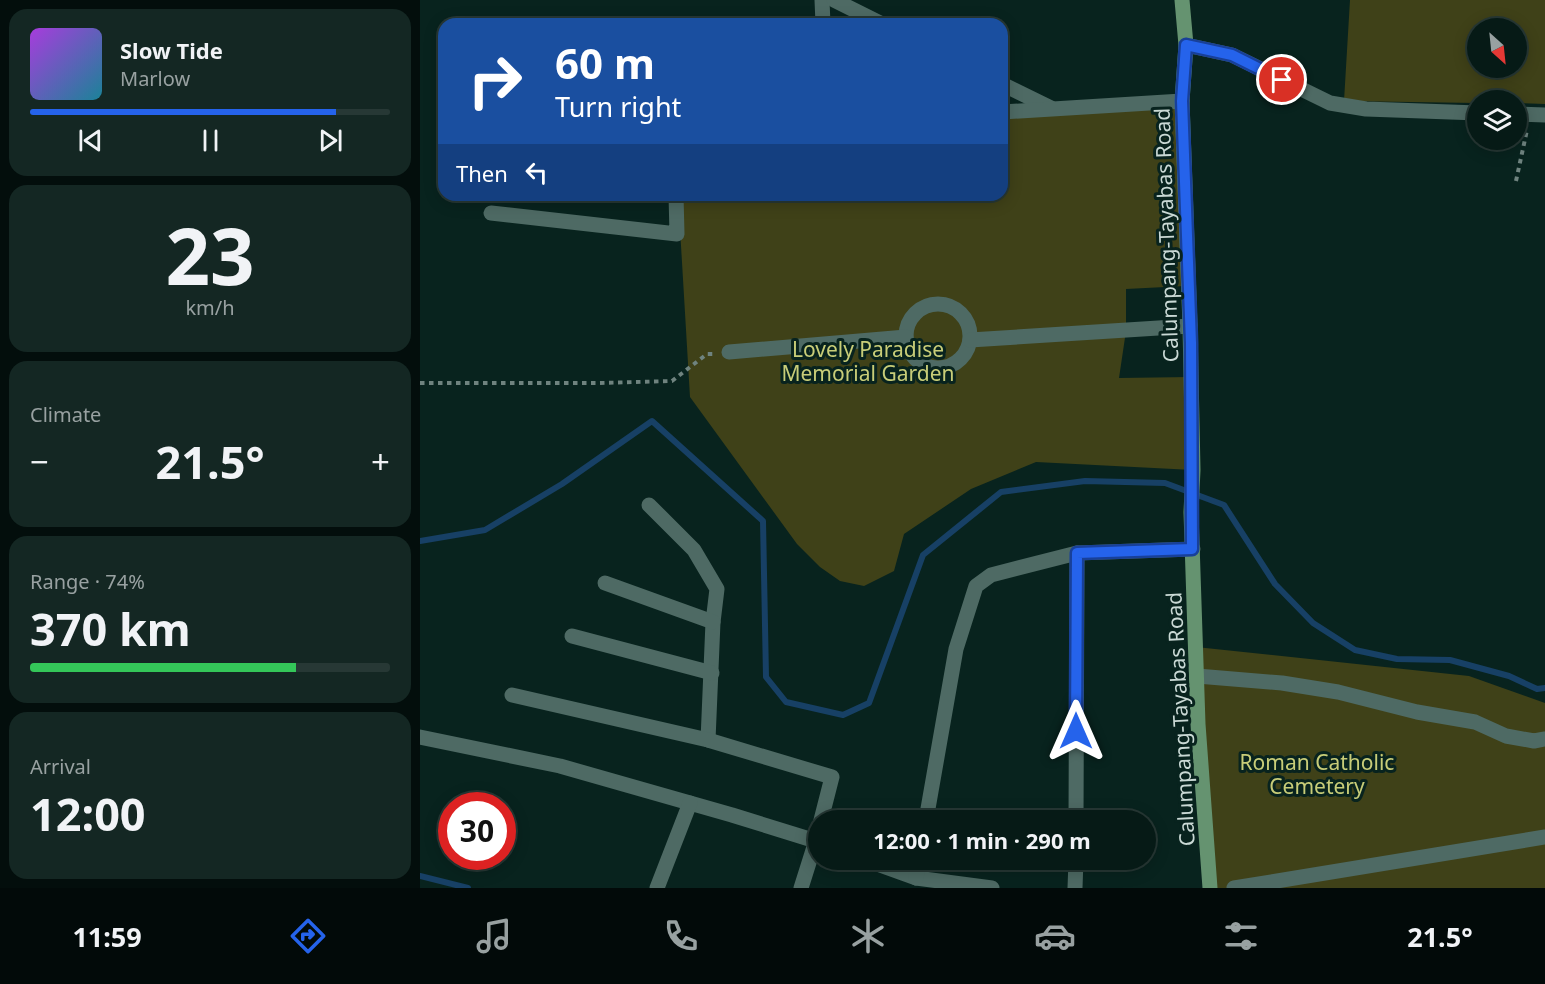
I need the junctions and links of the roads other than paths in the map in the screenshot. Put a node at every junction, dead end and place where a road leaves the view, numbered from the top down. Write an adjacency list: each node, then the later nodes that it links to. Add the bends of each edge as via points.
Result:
1 (822, 0): 4 (street)
2 (834, 0): 5 (street)
3 (1182, 0): 6 (main road, Calumpang-Tayabas Road)
4 (823, 18)
5 (870, 18)
6 (1186, 45): 8 (main road, Calumpang-Tayabas Road); 11 (street, via 1232,55 1330,103 1366,109)
7 (1008, 87): 9 (street)
8 (1182, 101): 9 (street); 14 (main road, Calumpang-Tayabas Road)
9 (1053, 110): 10 (street)
10 (1008, 112)
11 (1467, 113)
12 (676, 201): 13 (street, via 677,234)
13 (491, 213)
14 (1190, 326): 16 (street); 19 (main road, Calumpang-Tayabas Road)
15 (906, 337): 16 (street, via 913,357 932,368 961,359); 16 (street, via 914,315 934,304 956,309 965,318); 17 (street)
16 (970, 340)
17 (729, 352)
18 (649, 506): 22 (street, via 694,550 708,572 717,589)
19 (1192, 549): 20 (street); 25 (main road, Calumpang-Tayabas Road)
20 (1077, 553): 32 (street, via 991,575 976,586 956,649); 33 (street)
21 (605, 583): 22 (street)
22 (713, 622): 24 (street)
23 (572, 636): 24 (street)
24 (712, 673): 29 (street)
25 (1197, 675): 28 (street, via 1338,692 1475,722 1506,736); 45 (main road, Calumpang-Tayabas Road)
26 (512, 696): 29 (street)
27 (420, 736): 30 (street, via 560,766)
28 (1545, 739)
29 (708, 740): 31 (street, via 832,777)
30 (690, 803): 34 (street); 41 (street)
31 (824, 810)
32 (928, 810)
33 (1076, 810)
34 (808, 835)
35 (1545, 837): 46 (street)
36 (808, 867): 42 (street)
37 (893, 870): 40 (street)
38 (917, 870): 40 (street)
39 (1076, 870): 44 (street)
40 (915, 878): 43 (street)
41 (657, 888)
42 (801, 888)
43 (992, 888)
44 (1075, 888)
45 (1210, 888)
46 (1234, 888)

